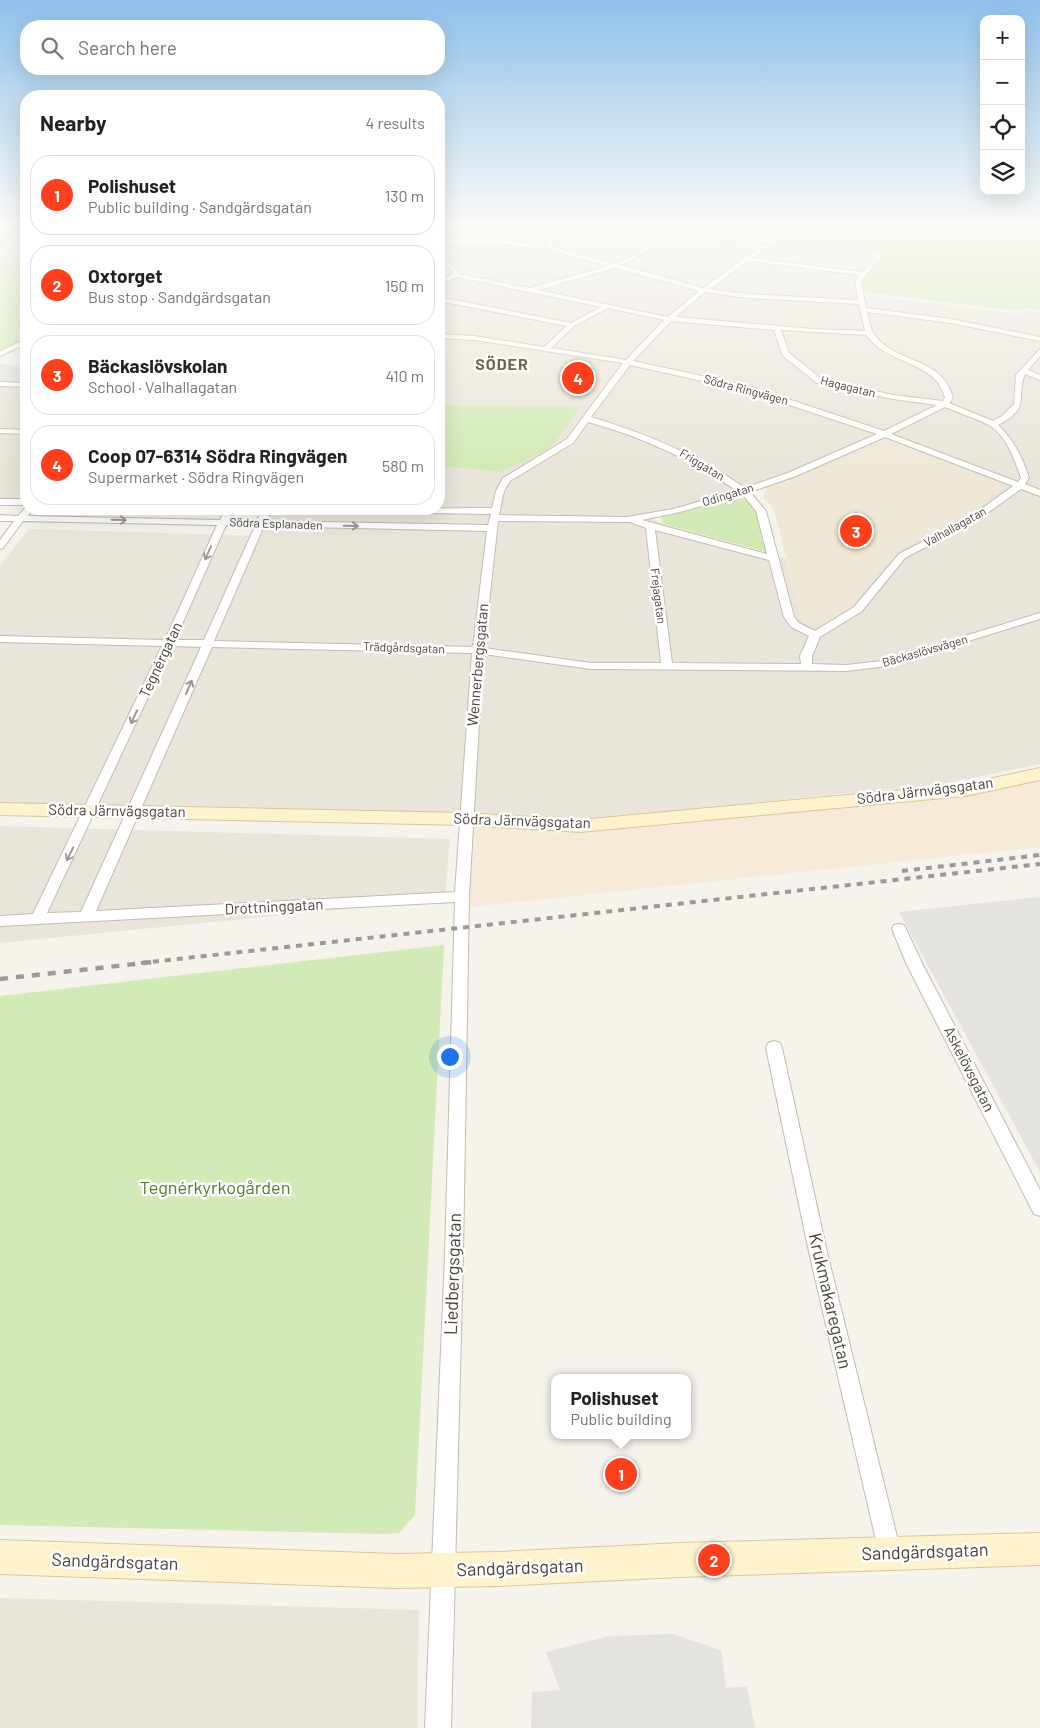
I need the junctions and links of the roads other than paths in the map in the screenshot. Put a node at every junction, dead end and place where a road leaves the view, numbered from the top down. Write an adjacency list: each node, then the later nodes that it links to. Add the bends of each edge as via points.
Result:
1 (863, 306): 10 (street)
2 (478, 307): 8 (street)
3 (605, 307): 8 (street)
4 (609, 307): 7 (street)
5 (684, 307): 7 (street, Wennerbergsgatan)
6 (867, 307): 12 (street)
7 (669, 319): 9 (street); 17 (street, Wennerbergsgatan)
8 (572, 325): 14 (street)
9 (777, 329): 10 (street); 22 (street, Hagagatan, via 786,354 820,381 893,397)
10 (870, 333): 22 (street, via 880,345 928,370 940,380 950,395)
11 (445, 336): 14 (street, Södra Ringvägen)
12 (1040, 339)
13 (20, 344): 16 (street)
14 (546, 349): 17 (street, Södra Ringvägen)
15 (1040, 351): 18 (street)
16 (0, 354)
17 (628, 362): 23 (street, Wennerbergsgatan); 27 (street, Södra Ringvägen, via 769,395)
18 (1023, 370): 19 (street); 24 (street, via 1019,380 1018,404)
19 (1040, 378)
20 (0, 384): 21 (street)
21 (20, 385)
22 (945, 404): 24 (street); 27 (street, Odingatan)
23 (588, 419): 29 (street, Friggatan, via 669,446 697,460); 39 (street, Wennerbergsgatan, via 570,441 506,480 500,491)
24 (994, 424): 28 (street, via 1006,436 1022,468 1025,478)
25 (0, 431): 26 (street)
26 (20, 432)
27 (884, 434): 28 (street, Södra Ringvägen); 29 (street, Odingatan)
28 (1020, 485): 30 (street, Södra Ringvägen); 47 (street, Valhallagatan, via 976,517 909,551 858,609)
29 (745, 492): 40 (street, Odingatan); 45 (street, Friggatan, via 761,511)
30 (1040, 493)
31 (0, 502): 32 (street)
32 (20, 502)
33 (23, 515): 38 (street)
34 (226, 515): 41 (street, Tegnérgatan)
35 (264, 515): 42 (street)
36 (444, 515): 39 (street)
37 (0, 518): 38 (street, Södra Esplanaden)
38 (21, 518): 41 (street, Södra Esplanaden, one-way to 41); 44 (street)
39 (495, 519): 40 (street, Odingatan); 42 (street, Södra Esplanaden, one-way to 39); 51 (street, Wennerbergsgatan)
40 (630, 519): 43 (street)
41 (222, 522): 42 (street, Södra Esplanaden); 49 (street, Tegnérgatan, one-way to 49)
42 (260, 525): 50 (street)
43 (650, 526): 45 (street); 52 (street, Frejagatan)
44 (0, 546)
45 (773, 558): 47 (street, Friggatan, via 792,622)
46 (1040, 616): 53 (street, Bäckaslövsvägen, via 883,664)
47 (815, 635): 53 (street, via 806,656)
48 (0, 638): 49 (street, Trädgårdsgatan)
49 (169, 642): 50 (street, Trädgårdsgatan); 56 (street, Tegnérgatan, one-way to 56)
50 (209, 643): 51 (street, Trädgårdsgatan); 57 (street, one-way to 50)
51 (478, 650): 52 (street, Trädgårdsgatan, via 591,666); 58 (street, Wennerbergsgatan)
52 (667, 666): 53 (street, Trädgårdsgatan)
53 (807, 668)
54 (1040, 774): 58 (street, Södra Järnvägsgatan, via 964,790 580,826)
55 (0, 808): 56 (street, Södra Järnvägsgatan)
56 (90, 810): 57 (street, Södra Järnvägsgatan); 60 (street, one-way to 60)
57 (134, 812): 58 (street, Södra Järnvägsgatan); 61 (street)
58 (466, 819): 59 (street, Liedbergsgatan)
59 (462, 897): 61 (street, Drottninggatan); 69 (street, Liedbergsgatan)
60 (38, 918): 61 (street, Drottninggatan); 62 (street, Drottninggatan)
61 (85, 918)
62 (0, 921)
63 (899, 929): 65 (street, Askelövsgatan)
64 (774, 1048): 67 (street, Krukmakaregatan, via 818,1252)
65 (1040, 1208)
66 (1040, 1549): 67 (street, Sandgärdsgatan)
67 (890, 1554): 69 (street, Sandgärdsgatan)
68 (0, 1558): 69 (street, Sandgärdsgatan)
69 (444, 1571): 70 (street, Liedbergsgatan)
70 (438, 1728)

